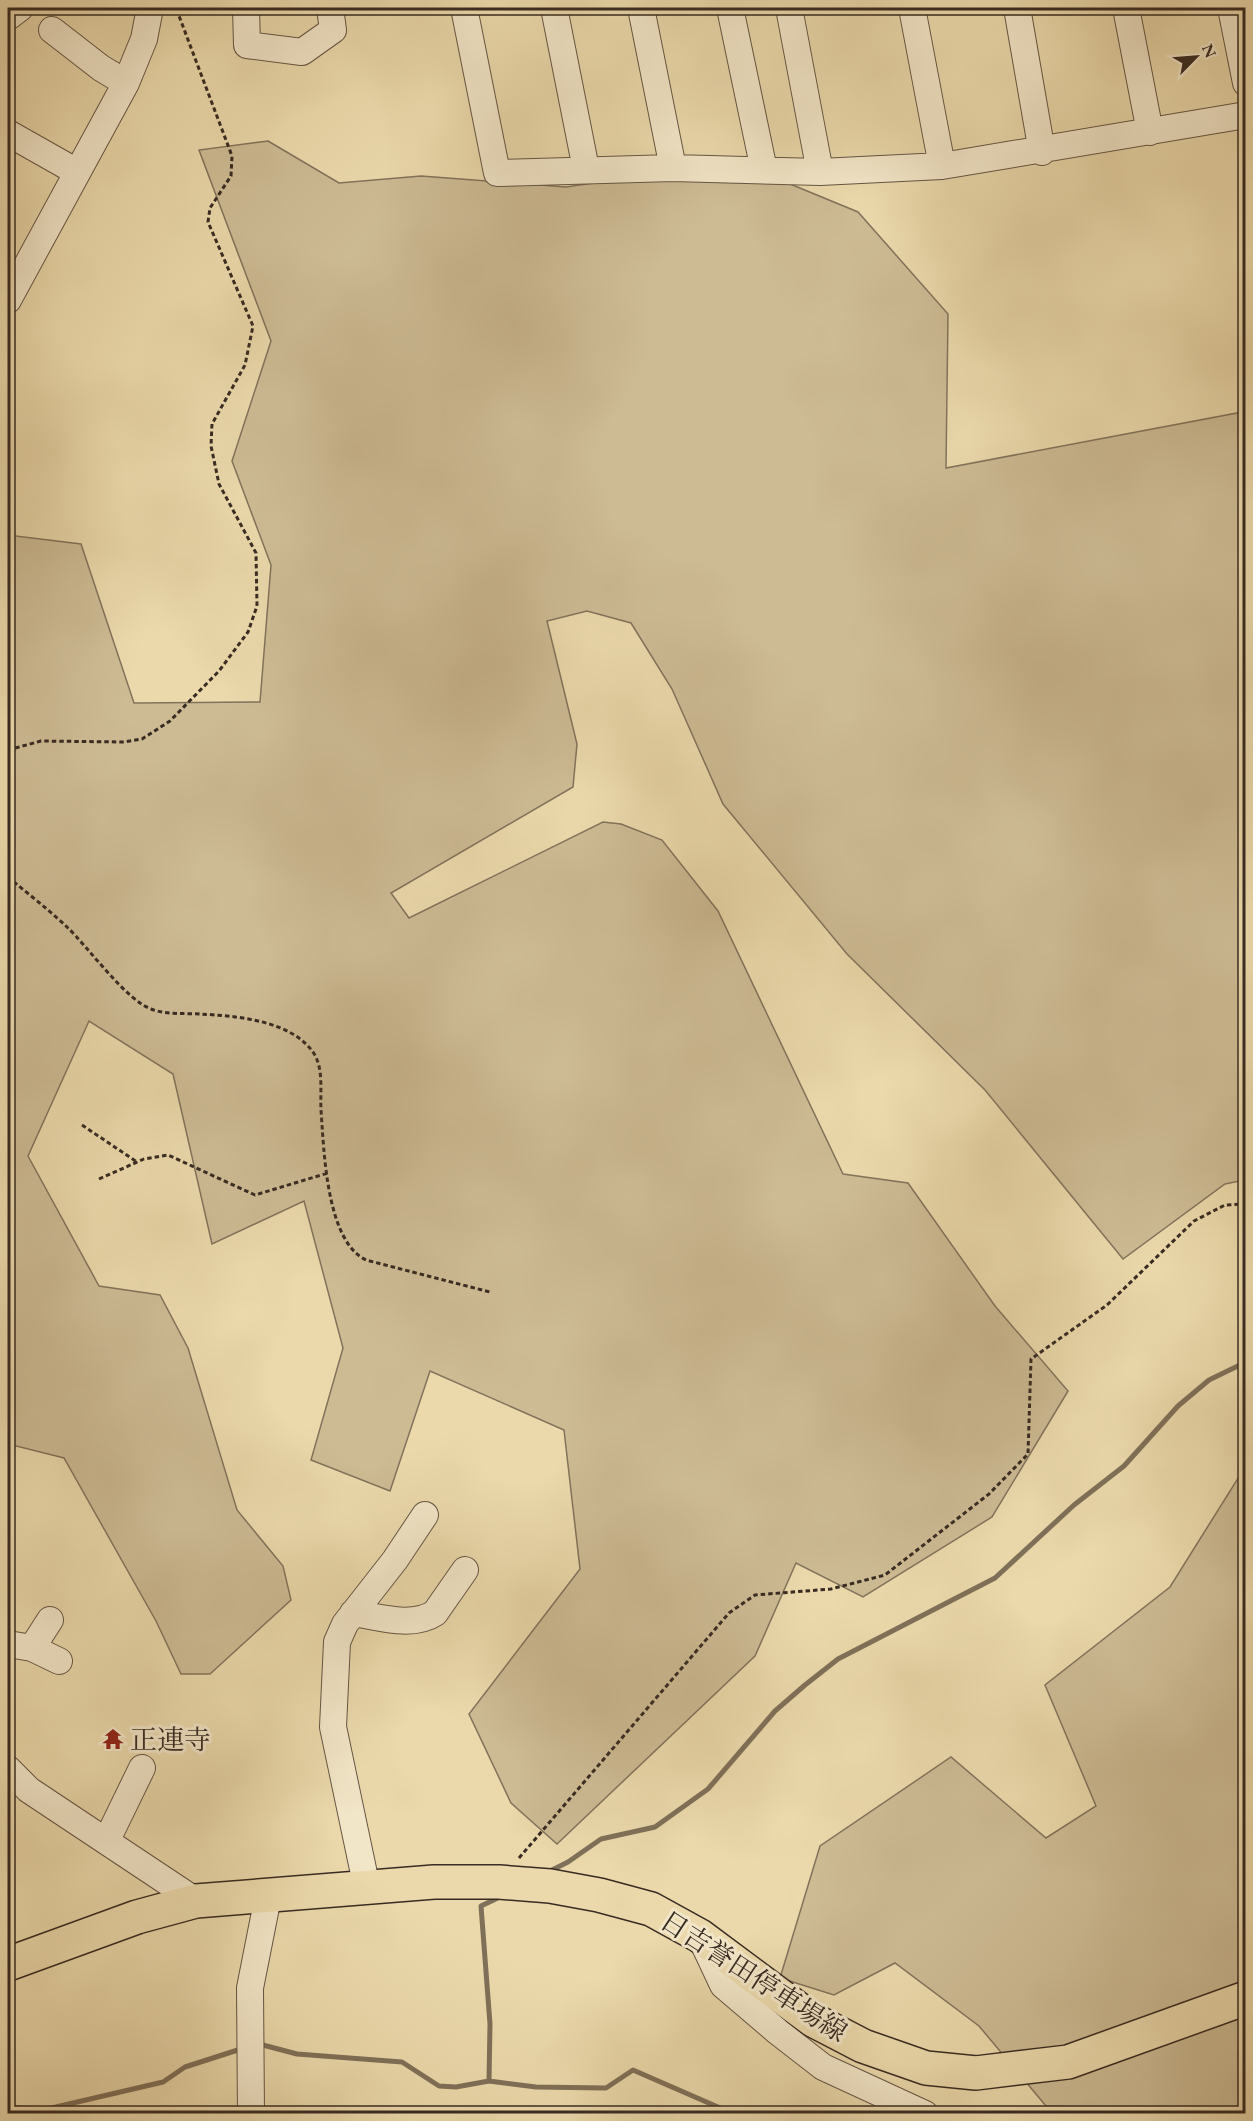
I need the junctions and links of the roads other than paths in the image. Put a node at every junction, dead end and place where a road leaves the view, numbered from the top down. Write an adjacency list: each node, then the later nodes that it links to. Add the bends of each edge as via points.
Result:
1 (20, 8): 14 (street)
2 (150, 8): 16 (street, via 144,39)
3 (246, 8): 4 (street, via 247,45 302,52 333,30)
4 (330, 8)
5 (464, 8): 24 (street, via 497,173)
6 (554, 8): 24 (street)
7 (642, 8): 23 (street)
8 (730, 8): 25 (street)
9 (789, 8): 27 (street)
10 (912, 8): 22 (street)
11 (1017, 8): 21 (street)
12 (1126, 8): 19 (street)
13 (1231, 8): 17 (street)
14 (8, 17)
15 (52, 30): 16 (street)
16 (126, 82): 26 (street)
17 (1245, 83)
18 (1245, 116): 19 (street)
19 (1150, 132): 21 (street)
20 (8, 133): 26 (street)
21 (1042, 152): 22 (street)
22 (942, 166): 27 (street)
23 (673, 168): 24 (street); 25 (street)
24 (586, 169)
25 (764, 170): 27 (street)
26 (78, 172): 28 (street)
27 (820, 172)
28 (8, 300)
29 (425, 1515): 31 (street)
30 (465, 1570): 31 (street, via 429,1617 416,1621)
31 (353, 1613): 38 (street, via 337,1642 333,1727)
32 (50, 1620): 33 (street)
33 (20, 1646): 34 (street)
34 (59, 1661)
35 (142, 1768): 37 (street)
36 (8, 1769): 37 (street, via 29,1790)
37 (107, 1840): 40 (street)
38 (367, 1888): 39 (main road, 日吉誉田停車場線); 41 (main road, 日吉誉田停車場線, via 434,1882 550,1886 651,1909)
39 (268, 1897): 40 (main road, 日吉誉田停車場線); 44 (street, via 250,1988)
40 (196, 1901): 42 (main road, 日吉誉田停車場線, via 137,1917)
41 (700, 1936): 43 (main road, 日吉誉田停車場線, via 813,2020 863,2046 936,2069 976,2073 1068,2062); 45 (street, via 723,1985 778,2032 823,2067)
42 (8, 1964)
43 (1245, 1998)
44 (251, 2114)
45 (926, 2114)

